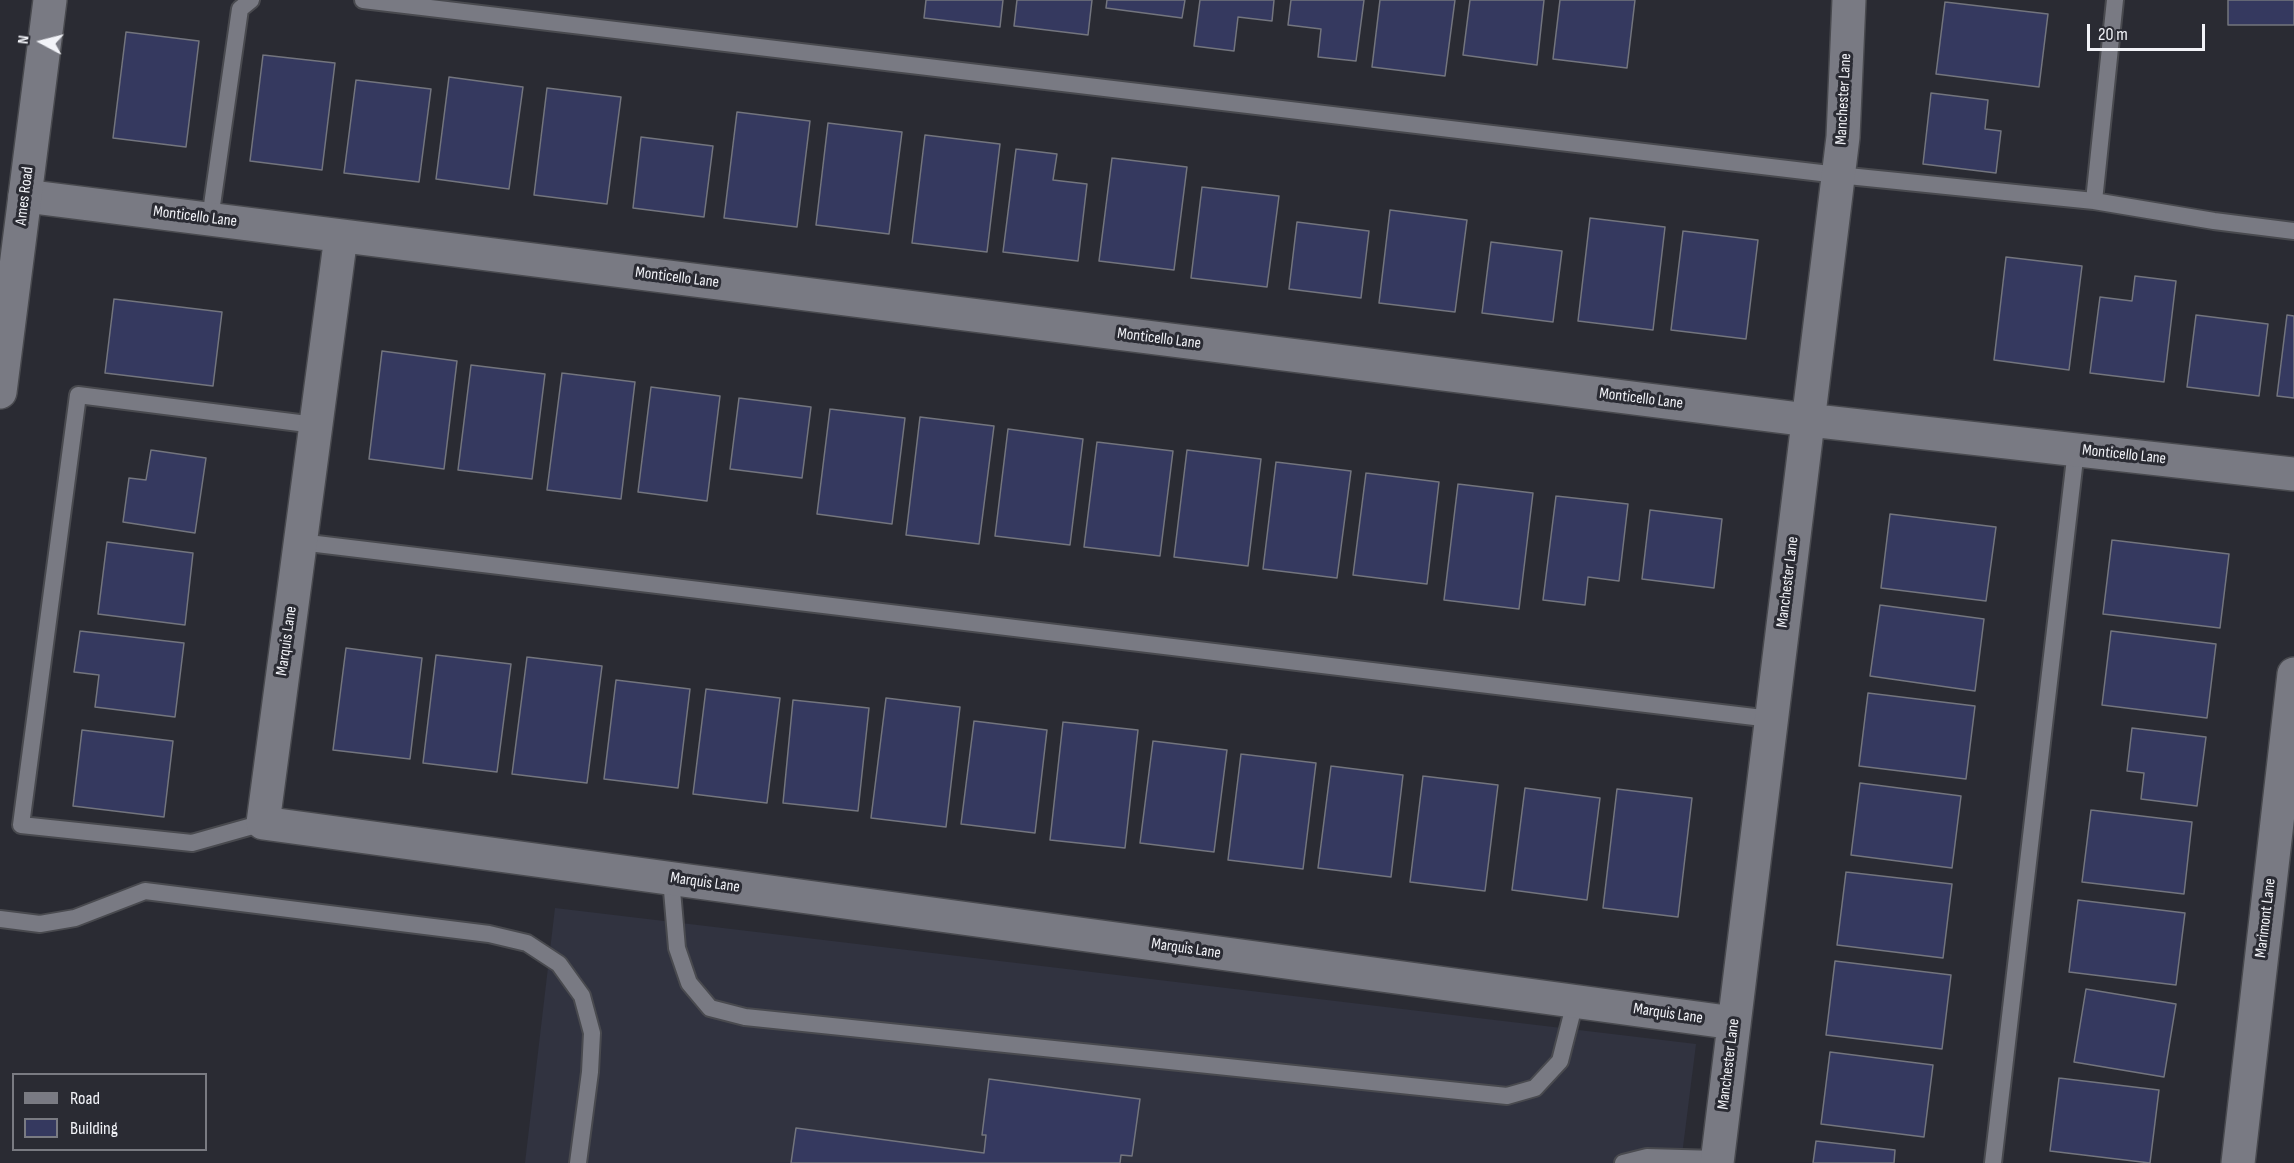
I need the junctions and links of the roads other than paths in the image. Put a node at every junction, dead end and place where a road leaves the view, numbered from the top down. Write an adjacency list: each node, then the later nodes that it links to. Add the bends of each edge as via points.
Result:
1 (50, 0): 7 (street, Ames Road)
2 (251, 0): 9 (lane, via 240,9)
3 (363, 0): 6 (lane)
4 (1849, 0): 6 (street, Manchester Lane)
5 (2115, 0): 8 (lane)
6 (1838, 175): 8 (lane); 13 (street, Manchester Lane)
7 (25, 196): 9 (street, Monticello Lane); 12 (street, Ames Road)
8 (2094, 201): 10 (lane)
9 (210, 219): 11 (street, Monticello Lane)
10 (2294, 231)
11 (341, 236): 13 (street, Monticello Lane); 14 (street, Marquis Lane)
12 (0, 392)
13 (1808, 420): 15 (street, Monticello Lane); 19 (street, Manchester Lane)
14 (315, 425): 17 (street, Marquis Lane); 20 (lane, via 78,394 21,825 192,843)
15 (2076, 450): 16 (street, Monticello Lane); 28 (lane)
16 (2294, 474)
17 (300, 542): 19 (lane); 20 (street, Marquis Lane)
18 (2294, 674): 29 (street, Marimont Lane)
19 (1771, 719): 24 (street, Manchester Lane)
20 (263, 823): 21 (street, Marquis Lane)
21 (670, 879): 23 (street, Marquis Lane); 23 (lane, via 676,948 689,983 710,1008 745,1017 1507,1096 1535,1088 1560,1060)
22 (0, 919): 26 (lane, via 40,924 75,918 145,891 489,934 527,943 565,972 582,996 592,1033)
23 (1575, 1002): 24 (street, Marquis Lane)
24 (1734, 1023): 25 (street, Manchester Lane)
25 (1717, 1161): 27 (lane, via 1647,1157)
26 (578, 1163)
27 (1623, 1163)
28 (1993, 1163)
29 (2238, 1163)

